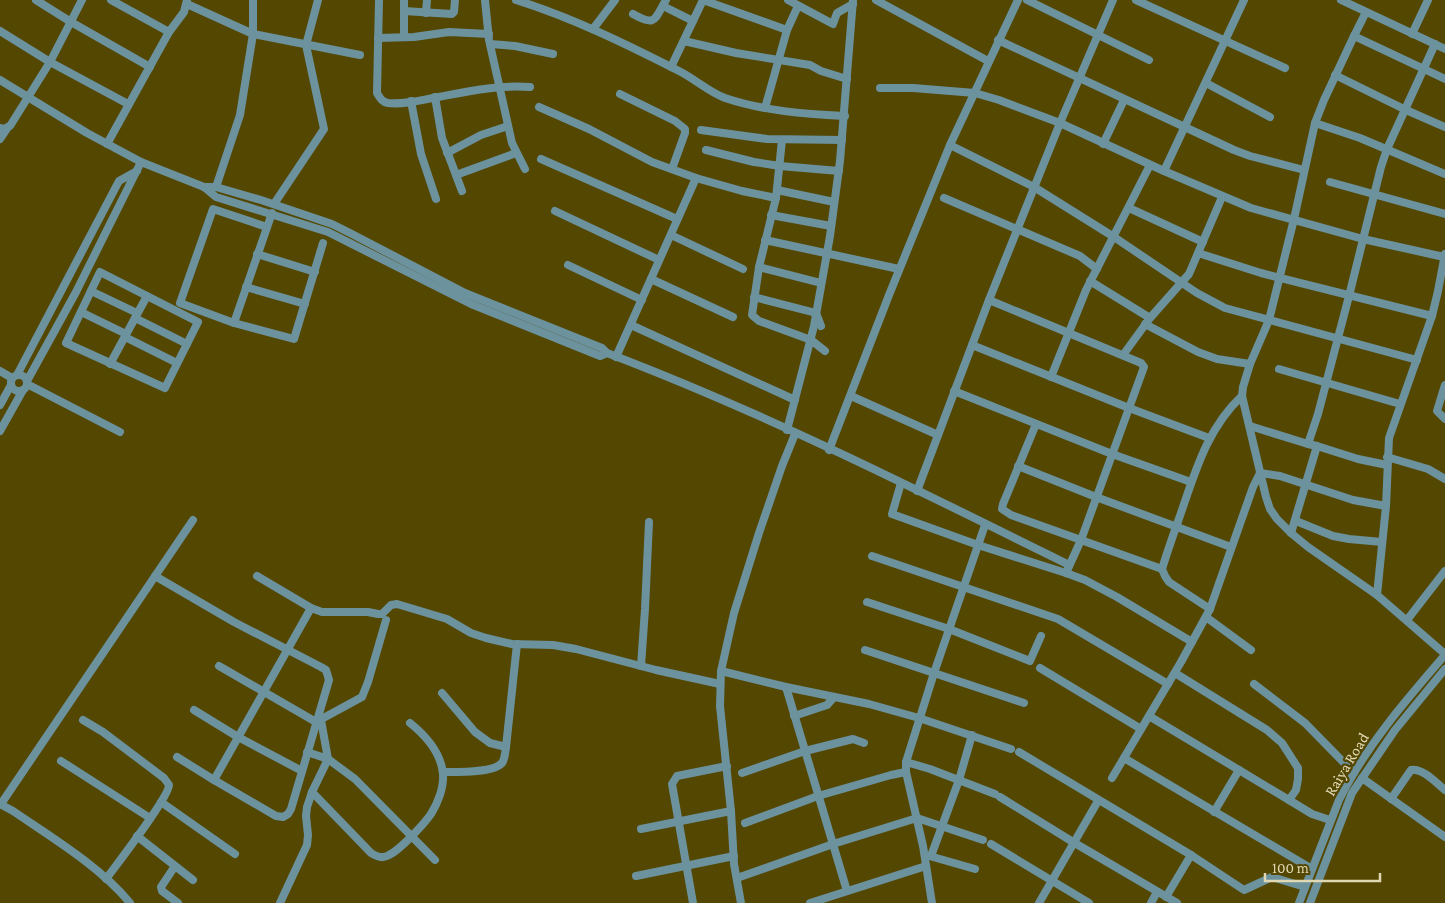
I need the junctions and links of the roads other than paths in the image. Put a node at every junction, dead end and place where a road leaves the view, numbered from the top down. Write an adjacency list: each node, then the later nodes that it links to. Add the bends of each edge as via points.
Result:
1 (36, 0): 32 (street)
2 (82, 0): 32 (street)
3 (110, 0): 37 (street)
4 (253, 0): 38 (street)
5 (318, 0): 50 (street)
6 (379, 0): 44 (street)
7 (404, 0): 28 (street)
8 (427, 0): 30 (street)
9 (455, 0): 30 (street, via 452,14)
10 (485, 0): 39 (street)
11 (518, 0): 34 (street)
12 (603, 0): 24 (street)
13 (703, 0): 33 (street); 35 (street)
14 (788, 0): 27 (street)
15 (876, 0): 55 (street)
16 (1018, 0): 45 (street)
17 (1027, 0): 41 (street)
18 (1113, 0): 41 (street)
19 (1136, 0): 46 (street)
20 (1244, 0): 46 (street)
21 (1341, 0): 29 (street)
22 (1428, 0): 40 (street)
23 (187, 2): 37 (street); 38 (street)
24 (613, 2): 34 (street)
25 (853, 2): 27 (street, via 837,13 833,24); 64 (street)
26 (664, 3): 31 (street, via 651,22); 33 (street)
27 (798, 6): 35 (street)
28 (404, 11): 30 (street); 43 (street)
29 (1366, 12): 40 (street); 42 (street)
30 (426, 13)
31 (633, 14)
32 (71, 22): 57 (street); 58 (street)
33 (693, 22): 47 (street)
34 (593, 29): 59 (street)
35 (787, 30): 54 (street)
36 (0, 31): 57 (street)
37 (170, 32): 58 (street)
38 (253, 34): 50 (street); 115 (street, via 240,115)
39 (488, 34): 43 (street, via 449,32); 48 (street)
40 (1412, 34): 49 (street)
41 (1098, 35): 56 (street); 63 (street)
42 (1354, 36): 61 (street); 62 (street)
43 (404, 37): 44 (street)
44 (378, 38): 76 (street, via 377,93 380,103)
45 (998, 40): 55 (street); 63 (street)
46 (1224, 40): 60 (street); 67 (street)
47 (684, 41): 54 (street); 59 (street)
48 (490, 44): 52 (street); 68 (street)
49 (1436, 44): 51 (street); 61 (street)
50 (306, 45): 53 (street); 125 (street, via 324,129)
51 (1445, 48)
52 (553, 54)
53 (360, 55)
54 (778, 60): 64 (street, via 810,65); 79 (street)
55 (988, 60): 71 (street)
56 (1150, 60)
57 (50, 62): 74 (street); 77 (street)
58 (150, 67): 77 (street)
59 (671, 67): 79 (street, via 724,97)
60 (1285, 68)
61 (1424, 70): 65 (street); 80 (street)
62 (1335, 75): 80 (street); 83 (street)
63 (1079, 78): 75 (street); 84 (street)
64 (847, 79): 81 (street)
65 (1445, 79)
66 (0, 80): 74 (street)
67 (1206, 83): 82 (street); 87 (street)
68 (499, 86): 69 (street); 73 (street); 85 (street)
69 (530, 87)
70 (880, 88): 71 (street)
71 (974, 93): 84 (street); 95 (street)
72 (620, 94): 105 (street, via 685,128)
73 (435, 97): 76 (street); 99 (street)
74 (28, 98): 86 (street); 93 (street)
75 (1124, 100): 87 (street); 94 (street)
76 (411, 101): 122 (street, via 421,154)
77 (128, 104): 93 (street)
78 (539, 107): 105 (street)
79 (765, 108): 81 (street, via 795,114)
80 (1406, 110): 88 (street); 96 (street)
81 (844, 116): 92 (street)
82 (1270, 117)
83 (1315, 123): 96 (street); 106 (street)
84 (1060, 124): 94 (street); 114 (street)
85 (508, 126): 98 (street); 99 (street, via 481,135)
86 (4, 127): 90 (street)
87 (1185, 127): 106 (street, via 1250,156); 109 (street)
88 (1445, 127)
89 (701, 130): 91 (street)
90 (0, 139)
91 (782, 140): 92 (street); 103 (street)
92 (842, 140): 108 (street)
93 (107, 144): 101 (street)
94 (1103, 144): 102 (street)
95 (950, 145): 114 (street); 152 (street)
96 (1388, 149): 110 (street); 119 (street)
97 (706, 150): 103 (street)
98 (516, 153): 104 (street); 111 (street)
99 (447, 154): 111 (street)
100 (541, 159): 133 (street)
101 (142, 162): 107 (street); 116 (street)
102 (1150, 165): 109 (street); 126 (street)
103 (780, 166): 108 (street); 118 (street)
104 (525, 169)
105 (672, 169): 112 (street)
106 (1304, 170): 132 (street)
107 (137, 171): 144 (street, via 119,181); 147 (street)
108 (839, 171): 123 (street)
109 (1164, 172): 120 (street)
110 (1445, 174)
111 (456, 175): 117 (street)
112 (696, 178): 118 (street, via 742,191); 133 (street)
113 (1330, 182): 119 (street)
114 (1034, 186): 136 (street); 138 (street)
115 (216, 187): 116 (street); 125 (street)
116 (204, 188): 124 (street, via 216,197)
117 (462, 191)
118 (776, 194): 123 (street); 131 (street)
119 (1375, 194): 129 (street); 139 (street)
120 (1222, 197): 132 (street); 141 (street)
121 (944, 198): 136 (street)
122 (436, 199)
123 (834, 202): 134 (street)
124 (236, 203): 128 (street); 130 (street)
125 (274, 204): 190 (street, via 350,232 465,293 602,348)
126 (1128, 208): 138 (street); 141 (street)
127 (555, 211): 148 (street)
128 (272, 213): 135 (street); 190 (street, via 345,239 471,304 600,356)
129 (1445, 214)
130 (231, 215): 135 (street); 180 (street, via 213,209 180,303)
131 (771, 215): 134 (street); 140 (street)
132 (1294, 219): 139 (street); 156 (street)
133 (677, 220): 137 (street)
134 (831, 226): 146 (street)
135 (267, 227): 145 (street)
136 (1018, 228): 153 (street, via 1080,256); 170 (street)
137 (670, 235): 148 (street); 154 (street)
138 (1114, 237): 153 (street); 159 (street)
139 (1363, 239): 149 (street); 168 (street)
140 (765, 240): 146 (street); 151 (street)
141 (1203, 242): 143 (street)
142 (323, 243): 155 (street)
143 (1198, 253): 156 (street); 159 (street)
144 (80, 254): 147 (street); 161 (street)
145 (257, 254): 155 (street); 162 (street)
146 (826, 254): 152 (street); 160 (street)
147 (92, 260): 163 (street)
148 (659, 260): 157 (street)
149 (1444, 260): 176 (street)
150 (568, 264): 169 (street)
151 (759, 267): 160 (street); 167 (street)
152 (900, 269): 205 (street)
153 (1097, 269): 158 (street)
154 (743, 270)
155 (315, 272): 172 (street)
156 (1280, 278): 168 (street); 178 (street)
157 (651, 279): 169 (street); 177 (street)
158 (1090, 281): 179 (street); 183 (street)
159 (1183, 282): 178 (street, via 1225,308); 179 (street)
160 (821, 283): 174 (street)
161 (64, 286): 163 (street); 164 (street)
162 (246, 287): 172 (street); 180 (street)
163 (76, 292): 165 (street); 171 (street)
164 (59, 295): 171 (street); 200 (street)
165 (90, 295): 166 (street, via 100,272); 173 (street); 175 (street)
166 (147, 296): 175 (street); 187 (street, via 198,322)
167 (754, 296): 174 (street); 186 (street, via 752,315 755,318)
168 (1349, 296): 176 (street); 185 (street)
169 (642, 300): 181 (street)
170 (989, 300): 183 (street); 188 (street)
171 (71, 301): 173 (street); 202 (street)
172 (305, 304): 180 (street, via 294,339)
173 (83, 309): 184 (street); 195 (street, via 66,343)
174 (816, 313): 182 (street); 186 (street)
175 (136, 316): 184 (street); 187 (street)
176 (1432, 316): 193 (street)
177 (733, 317)
178 (1269, 320): 185 (street); 196 (street)
179 (1147, 321): 191 (street); 196 (street, via 1198,352 1217,359)
180 (234, 322)
181 (631, 325): 192 (street); 207 (street)
182 (820, 326)
183 (1068, 333): 191 (street); 199 (street)
184 (126, 335): 194 (street); 195 (street)
185 (1337, 339): 193 (street); 201 (street)
186 (810, 340): 189 (street); 207 (street)
187 (187, 344): 194 (street)
188 (972, 345): 199 (street); 204 (street)
189 (825, 351)
190 (607, 353): 192 (street)
191 (1123, 355): 210 (street, via 1144,367)
192 (616, 357): 214 (street, via 687,384)
193 (1417, 360): 208 (street)
194 (178, 363): 195 (street, via 164,388)
195 (110, 364)
196 (1250, 364): 206 (street)
197 (1278, 369): 201 (street)
198 (0, 371): 200 (street)
199 (1051, 377): 210 (street)
200 (14, 379): 202 (street, via 25,377); 202 (street, via 15,390); 209 (street)
201 (1326, 383): 208 (street); 220 (street)
202 (26, 385): 215 (street); 216 (street)
203 (1445, 385): 211 (street, via 1437,412)
204 (954, 391): 212 (street); 218 (street)
205 (851, 396): 218 (street); 222 (street)
206 (1242, 396): 213 (street); 219 (street, via 1229,408)
207 (795, 400): 214 (street)
208 (1400, 404): 224 (street, via 1389,438)
209 (0, 405)
210 (1129, 408): 219 (street); 223 (street)
211 (1445, 419)
212 (1036, 424): 223 (street); 225 (street)
213 (1250, 426): 220 (street); 226 (street)
214 (787, 430): 217 (street)
215 (0, 431)
216 (120, 432)
217 (795, 434): 222 (street); 270 (street, via 759,532)
218 (938, 435): 231 (street)
219 (1209, 438): 228 (street)
220 (1308, 444): 221 (street)
221 (1317, 446): 224 (street, via 1358,460); 230 (street)
222 (829, 450): 229 (street)
223 (1112, 454): 228 (street); 232 (street)
224 (1387, 461): 227 (street, via 1428,469); 233 (street)
225 (1018, 466): 232 (street); 240 (street, via 1002,509)
226 (1260, 474): 230 (street, via 1280,476); 239 (street, via 1270,509); 243 (street, via 1252,486)
227 (1445, 479)
228 (1191, 482): 238 (street)
229 (901, 483): 231 (street); 242 (street, via 892,514)
230 (1307, 485): 233 (street, via 1353,500); 235 (street)
231 (918, 491): 237 (street)
232 (1096, 497): 238 (street); 240 (street)
233 (1386, 506): 241 (street)
234 (193, 520): 248 (street)
235 (1296, 521): 239 (street); 241 (street, via 1333,536)
236 (649, 522): 267 (street)
237 (985, 525): 242 (street); 245 (street)
238 (1176, 526): 243 (street); 246 (street)
239 (1291, 533): 251 (street)
240 (1081, 540): 245 (street); 246 (street)
241 (1382, 542): 251 (street)
242 (978, 545): 245 (street); 250 (street)
243 (1231, 547): 254 (street)
244 (872, 556): 250 (street)
245 (1067, 569): 260 (street)
246 (1162, 569): 254 (street, via 1178,590)
247 (1445, 571): 257 (street)
248 (155, 576): 262 (street, via 234,622); 320 (street)
249 (257, 576): 253 (street)
250 (964, 586): 258 (street); 274 (street, via 1058,619)
251 (1377, 595): 257 (street)
252 (867, 602): 258 (street)
253 (310, 608): 261 (street, via 322,612 382,614 397,604 447,619 471,633); 262 (street)
254 (1210, 609): 255 (street)
255 (1206, 617): 260 (street); 264 (street)
256 (386, 620): 286 (street, via 362,697)
257 (1407, 620): 265 (street)
258 (949, 629): 259 (street, via 1030,661); 271 (street)
259 (1041, 636)
260 (1192, 642): 272 (street)
261 (517, 644): 267 (street, via 576,649); 292 (street)
262 (287, 648): 277 (street); 286 (street, via 321,667 328,675)
263 (865, 650): 271 (street)
264 (1251, 650)
265 (1445, 655): 308 (street, Raiya Road, via 1388,722)
266 (219, 666): 277 (street)
267 (640, 666): 273 (street)
268 (1040, 668): 288 (street)
269 (1445, 669): 310 (street, Raiya Road, via 1395,730)
270 (720, 671): 273 (street); 276 (street)
271 (934, 673): 280 (street); 284 (street)
272 (1175, 673): 274 (street); 317 (street, via 1267,730 1282,743 1298,768 1296,790)
273 (720, 684): 302 (street)
274 (1168, 684): 283 (street)
275 (1254, 684): 308 (street, via 1305,723)
276 (786, 688): 279 (street); 282 (street)
277 (263, 691): 286 (street); 290 (street)
278 (442, 693): 292 (street, via 475,732 490,743)
279 (834, 697): 282 (street, via 827,705); 284 (street)
280 (1024, 703)
281 (194, 710): 290 (street)
282 (794, 716): 295 (street)
283 (1149, 716): 288 (street); 303 (street)
284 (919, 718): 289 (street); 301 (street)
285 (83, 720): 319 (street, via 164,778 169,788)
286 (318, 721): 294 (street); 299 (street)
287 (410, 723): 305 (street, via 433,746)
288 (1141, 729): 298 (street)
289 (972, 735): 293 (street); 312 (street)
290 (238, 737): 304 (street); 311 (street)
291 (864, 742): 295 (street, via 853,739)
292 (506, 748): 305 (street, via 501,764 496,767)
293 (1010, 749)
294 (308, 752): 299 (street); 304 (street)
295 (805, 752): 307 (street); 315 (street)
296 (1019, 752): 318 (street)
297 (177, 757): 311 (street)
298 (1124, 758): 309 (street); 322 (street)
299 (328, 759): 314 (street); 331 (street, via 355,779)
300 (61, 761): 323 (street)
301 (906, 762): 306 (street); 312 (street)
302 (727, 766): 321 (street); 326 (street, via 674,779 672,790)
303 (1239, 770): 317 (street); 322 (street)
304 (302, 771): 311 (street, via 291,809 283,817)
305 (443, 772): 331 (street, via 442,786 431,814)
306 (906, 772): 315 (street); 324 (street)
307 (742, 773)
308 (1354, 773): 325 (street, Raiya Road)
309 (1112, 778)
310 (1362, 778): 316 (street); 368 (street, Raiya Road, via 1352,793)
311 (214, 780)
312 (959, 780): 328 (street); 334 (street, via 998,795)
313 (1445, 790): 316 (street, via 1416,769 1411,770)
314 (312, 792): 331 (street, via 360,844 377,857 390,855); 358 (street, via 306,816 307,845)
315 (818, 796): 327 (street); 335 (street)
316 (1391, 799): 332 (street)
317 (1289, 800): 325 (street)
318 (1098, 801): 334 (street); 339 (street)
319 (161, 802): 323 (street); 337 (street)
320 (0, 804): 349 (street)
321 (731, 811): 326 (street); 340 (street)
322 (1214, 812): 346 (street)
323 (150, 818): 330 (street)
324 (917, 818): 328 (street); 335 (street); 338 (street)
325 (1330, 820): 346 (street, Raiya Road)
326 (679, 822): 329 (street); 342 (street)
327 (745, 822)
328 (942, 826): 333 (street); 338 (street)
329 (641, 829)
330 (137, 836): 343 (street); 349 (street)
331 (412, 836): 341 (street)
332 (1445, 837)
333 (983, 840)
334 (1073, 842): 351 (street); 354 (street)
335 (833, 844): 348 (street); 353 (street)
336 (991, 844): 351 (street)
337 (235, 854)
338 (927, 855): 344 (street); 345 (street)
339 (1191, 855): 352 (street, via 1244,890 1272,878); 355 (street)
340 (734, 856): 342 (street); 348 (street)
341 (435, 860)
342 (687, 865): 347 (street); 359 (street)
343 (175, 866): 350 (street); 357 (street, via 161,888)
344 (926, 866): 353 (street); 362 (street)
345 (975, 869)
346 (1312, 869): 352 (street, Raiya Road)
347 (636, 876)
348 (737, 878): 360 (street)
349 (106, 879): 356 (street)
350 (193, 880)
351 (1052, 882): 363 (street); 364 (street)
352 (1305, 887): 367 (street, Raiya Road)
353 (847, 891): 361 (street)
354 (1157, 892): 355 (street); 365 (street)
355 (1166, 897): 366 (street)
356 (130, 903)
357 (178, 903)
358 (280, 903)
359 (693, 903)
360 (741, 903)
361 (810, 903)
362 (932, 903)
363 (1039, 903)
364 (1088, 903)
365 (1151, 903)
366 (1175, 903)
367 (1299, 903)
368 (1310, 903)

